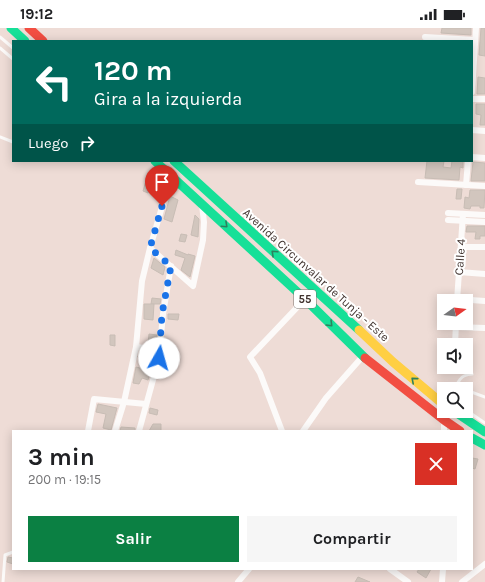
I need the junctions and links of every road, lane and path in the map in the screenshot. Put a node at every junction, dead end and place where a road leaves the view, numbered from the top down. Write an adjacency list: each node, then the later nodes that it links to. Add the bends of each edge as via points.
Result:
1 (11, 28): 6 (highway)
2 (29, 28): 7 (highway)
3 (476, 28): 8 (street)
4 (0, 37): 9 (lane)
5 (424, 37): 8 (street)
6 (24, 40)
7 (42, 40)
8 (475, 40): 12 (street)
9 (12, 47)
10 (0, 48): 11 (lane)
11 (12, 58)
12 (473, 70)
13 (473, 99): 14 (street)
14 (485, 99)
15 (473, 130): 16 (street)
16 (485, 131)
17 (0, 137): 18 (lane)
18 (12, 142)
19 (473, 157): 20 (street)
20 (485, 158)
21 (156, 162): 24 (highway, Avenida Circunvalar de Tunja - Este / 55)
22 (175, 162): 51 (highway, Avenida Circunvalar de Tunja - Este / 55, one-way to 22, via 393,362)
23 (468, 162): 26 (street)
24 (171, 176): 28 (highway, Avenida Circunvalar de Tunja - Este / 55); 36 (street)
25 (418, 182): 26 (street)
26 (466, 185): 27 (street)
27 (485, 186)
28 (202, 204): 38 (street, via 204,240 193,286); 42 (highway, Avenida Circunvalar de Tunja - Este / 55, one-way to 42)
29 (448, 213): 30 (street)
30 (463, 214): 31 (street); 33 (street, Calle 4)
31 (485, 215)
32 (448, 220): 33 (street)
33 (462, 221): 34 (street); 35 (street, Calle 4)
34 (485, 222)
35 (461, 247): 37 (street); 39 (street, Calle 4)
36 (150, 248): 38 (street); 47 (street, via 142,281)
37 (485, 248)
38 (171, 266): 48 (street, via 162,314)
39 (459, 272): 40 (street); 41 (street, Calle 4)
40 (485, 274)
41 (457, 294)
42 (305, 299): 49 (highway, Avenida Circunvalar de Tunja - Este / 55, one-way to 49); 62 (street, via 250,356 260,372)
43 (473, 301): 44 (street)
44 (485, 301)
45 (473, 327): 46 (street)
46 (485, 328)
47 (136, 347): 48 (street); 53 (street)
48 (160, 350): 54 (street)
49 (363, 356): 57 (highway, Avenida Circunvalar de Tunja - Este / 55); 63 (street, via 326,398)
50 (473, 392): 52 (lane)
51 (437, 397)
52 (485, 397)
53 (124, 402): 54 (street); 59 (street, via 94,399); 60 (street)
54 (146, 404): 61 (street)
55 (473, 415): 58 (lane)
56 (464, 418): 66 (highway)
57 (444, 420): 64 (street); 65 (highway, Avenida Circunvalar de Tunja - Este / 55)
58 (485, 424)
59 (88, 430)
60 (115, 430)
61 (139, 430)
62 (282, 430)
63 (304, 430)
64 (444, 430)
65 (459, 430)
66 (485, 432)
67 (473, 439): 68 (highway)
68 (485, 445)
69 (12, 552): 74 (lane, via 5,555)
70 (485, 564): 78 (street)
71 (248, 570): 75 (street)
72 (391, 570): 76 (street)
73 (443, 570): 77 (street)
74 (3, 582)
75 (238, 582)
76 (408, 582)
77 (442, 582)
78 (462, 582)

